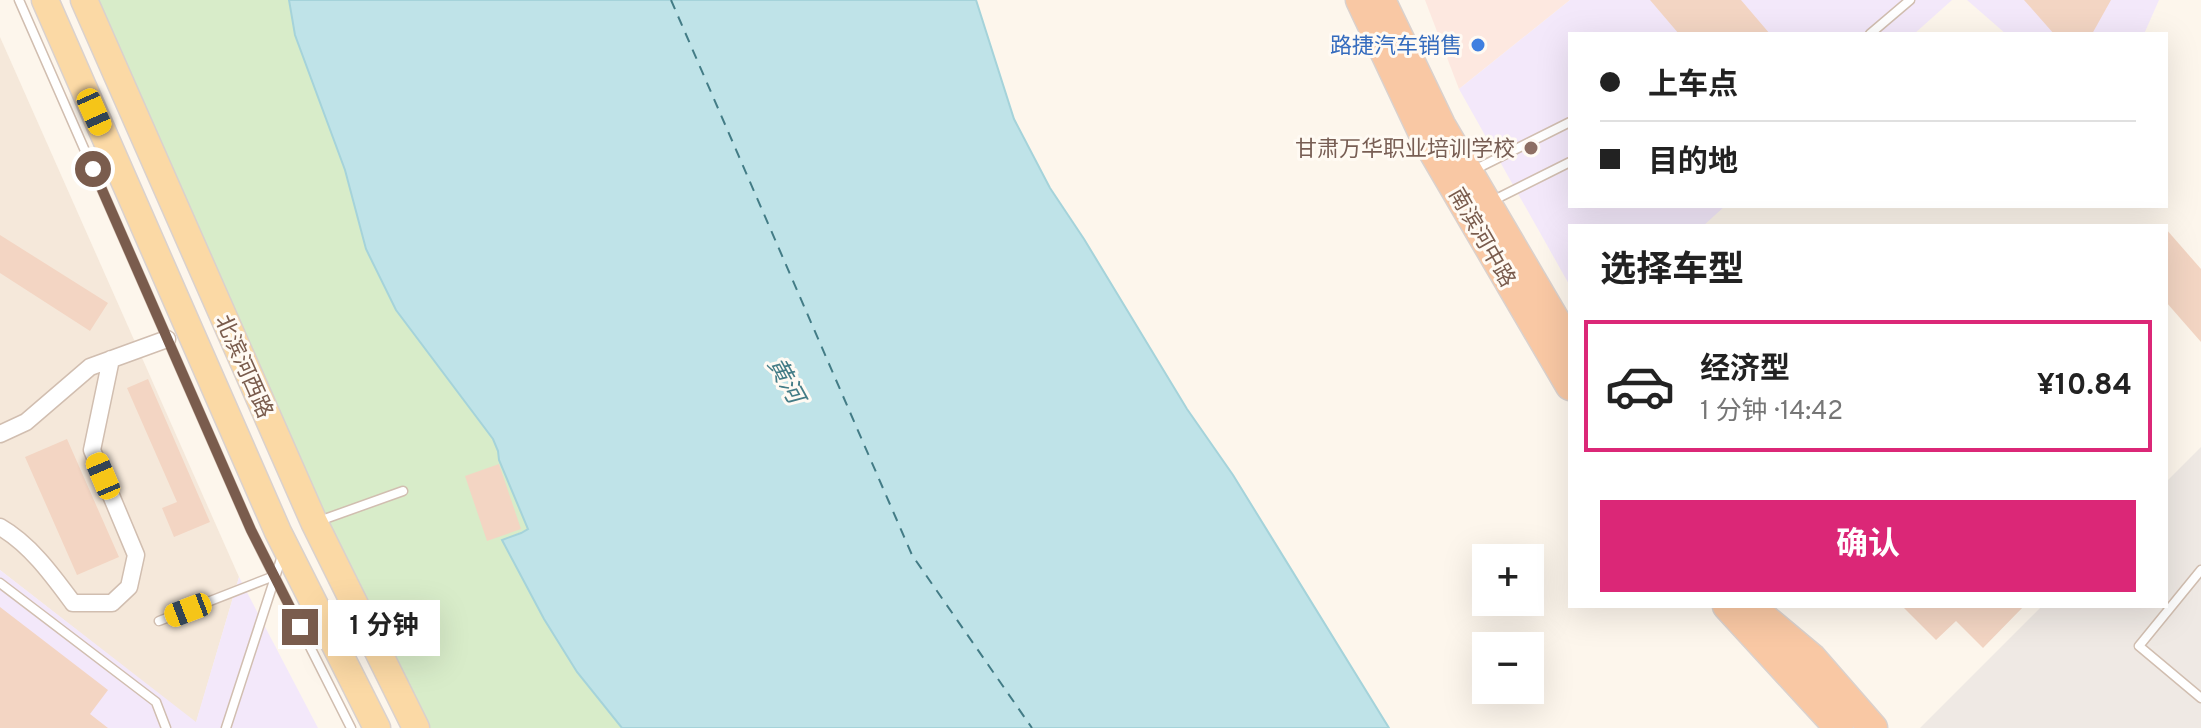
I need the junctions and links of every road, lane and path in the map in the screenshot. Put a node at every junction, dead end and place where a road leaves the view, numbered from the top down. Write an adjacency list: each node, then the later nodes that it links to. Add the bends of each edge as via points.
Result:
1 (19, 0): 12 (lane)
2 (45, 0): 20 (main road, 北滨河西路)
3 (84, 0): 18 (main road, 北滨河西路)
4 (1360, 0): 15 (highway, 南滨河中路, via 1425,138)
5 (1381, 0): 10 (highway, 南滨河中路)
6 (1910, 0): 7 (lane)
7 (1872, 32)
8 (1568, 123): 10 (lane)
9 (1568, 163): 11 (lane)
10 (1468, 172): 11 (highway, 南滨河中路)
11 (1488, 204): 13 (highway, 南滨河中路)
12 (167, 339): 14 (street); 22 (lane)
13 (1568, 342)
14 (111, 359): 16 (street, via 90,367 26,422); 19 (street, via 92,450 136,555 129,587 112,603 73,603 50,572)
15 (1568, 383)
16 (0, 434)
17 (403, 491): 18 (lane)
18 (314, 522): 32 (main road, 北滨河西路)
19 (0, 527)
20 (286, 548): 22 (lane); 31 (main road, 北滨河西路)
21 (2201, 570): 27 (lane, via 2139,646)
22 (274, 576): 26 (lane); 29 (lane); 30 (lane)
23 (0, 583): 28 (lane, via 156,702)
24 (1729, 608): 33 (highway)
25 (1752, 608): 34 (highway, via 1812,658)
26 (159, 621)
27 (2201, 698)
28 (166, 728)
29 (226, 728)
30 (351, 728)
31 (377, 728)
32 (416, 728)
33 (1839, 728)
34 (1873, 728)

